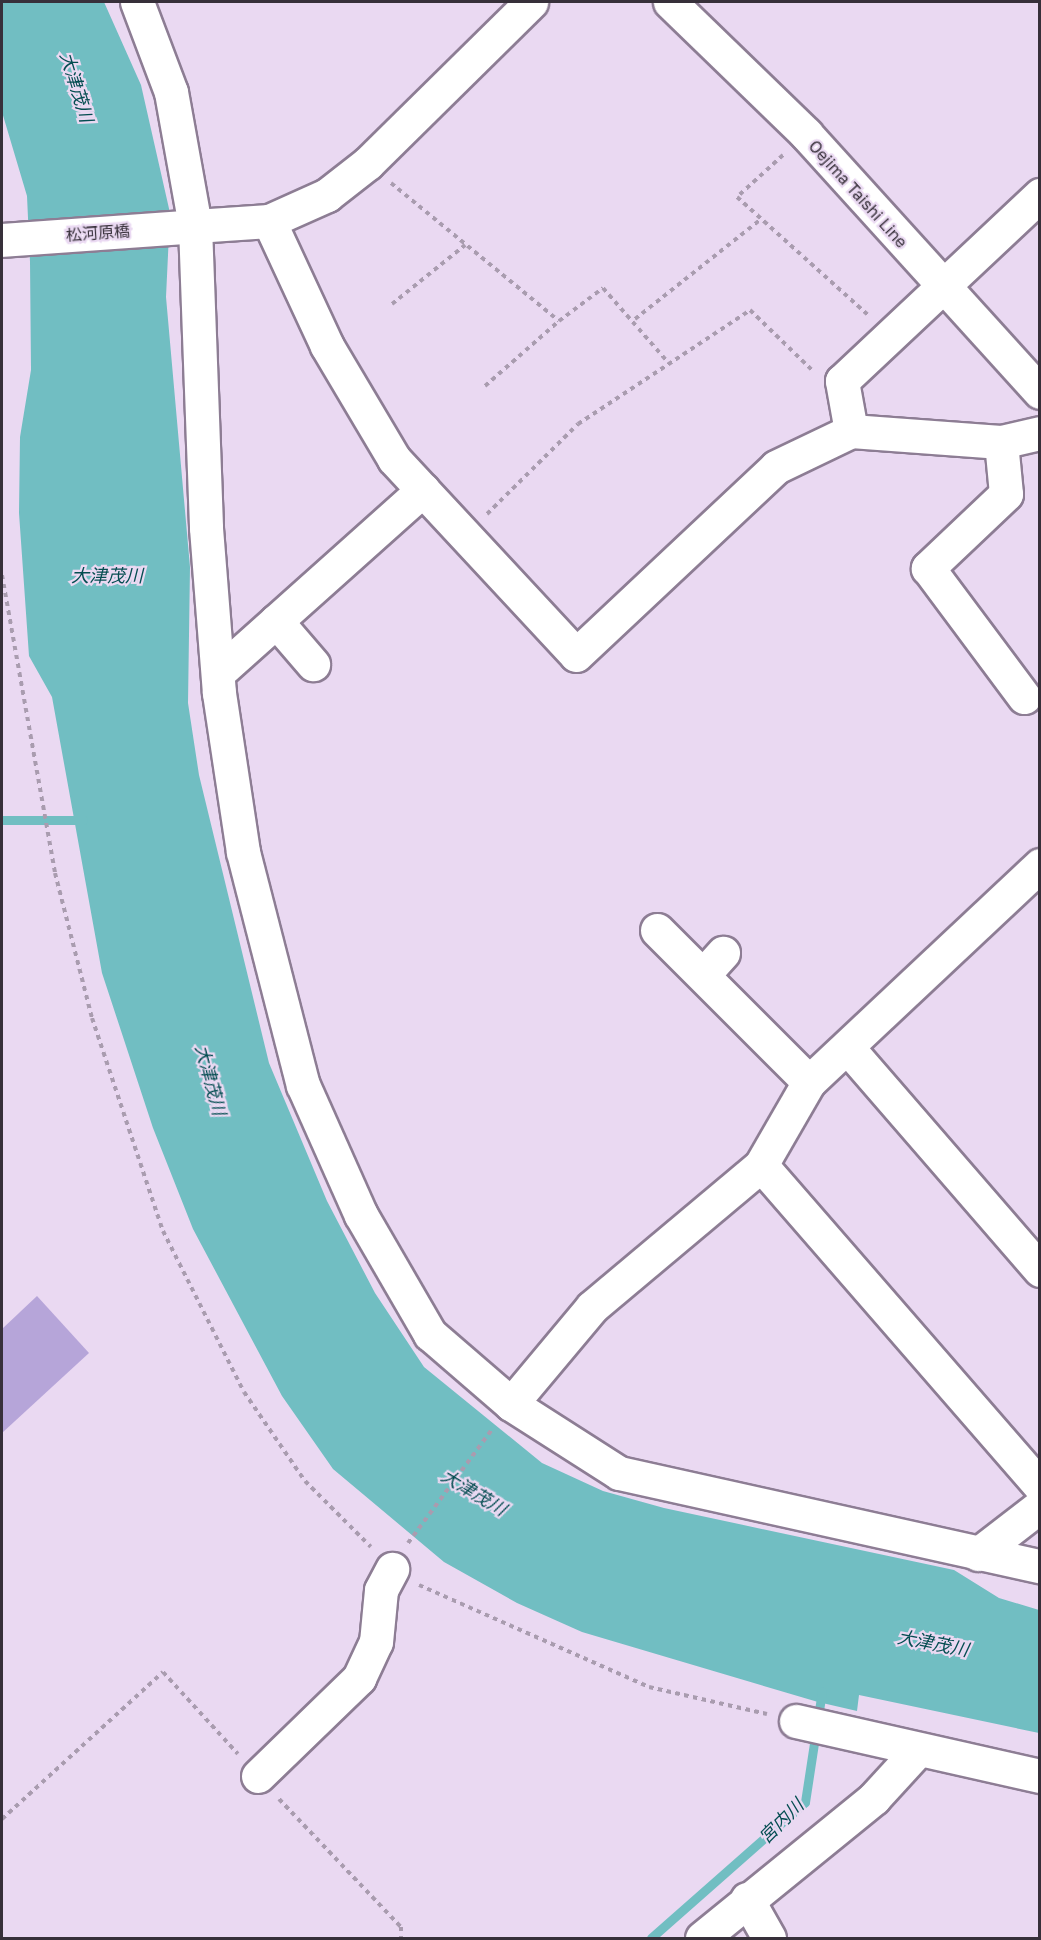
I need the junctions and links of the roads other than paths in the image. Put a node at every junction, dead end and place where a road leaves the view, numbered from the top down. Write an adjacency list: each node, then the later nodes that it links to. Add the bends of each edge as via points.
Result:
1 (137, 2): 6 (street, via 171,92)
2 (531, 2): 5 (street, via 368,163 327,195)
3 (670, 2): 8 (street, Oejima Taishi Line, via 806,134)
4 (1040, 195): 8 (street)
5 (269, 221): 6 (street, 松河原橋); 13 (street, via 327,346 394,459)
6 (195, 226): 7 (street, 松河原橋); 16 (street, via 196,363)
7 (2, 240)
8 (940, 286): 9 (street, Oejima Taishi Line); 10 (street, via 842,381 841,399)
9 (1040, 392)
10 (851, 431): 12 (street); 13 (street, via 776,467 576,655)
11 (1040, 433): 12 (street)
12 (1001, 442): 17 (street, via 1006,494 928,568)
13 (423, 490): 14 (street)
14 (276, 621): 15 (street); 16 (street)
15 (313, 664)
16 (218, 673): 24 (street, via 243,852 303,1085 361,1215 430,1334)
17 (1024, 697)
18 (1040, 865): 20 (street)
19 (657, 930): 21 (street, via 713,964)
20 (847, 1047): 21 (street); 23 (street)
21 (809, 1082): 22 (street)
22 (760, 1165): 24 (street, via 592,1307); 25 (street)
23 (1040, 1270)
24 (505, 1411): 27 (street, via 620,1473)
25 (1040, 1486)
26 (1040, 1506): 27 (street)
27 (978, 1554): 29 (street)
28 (398, 1558): 32 (street, via 381,1590 376,1642 358,1678)
29 (1040, 1566)
30 (796, 1721): 31 (street, via 861,1732)
31 (917, 1751): 33 (street); 34 (street, via 874,1798)
32 (258, 1776)
33 (1040, 1776)
34 (747, 1899): 35 (street); 36 (street)
35 (702, 1938)
36 (769, 1938)

